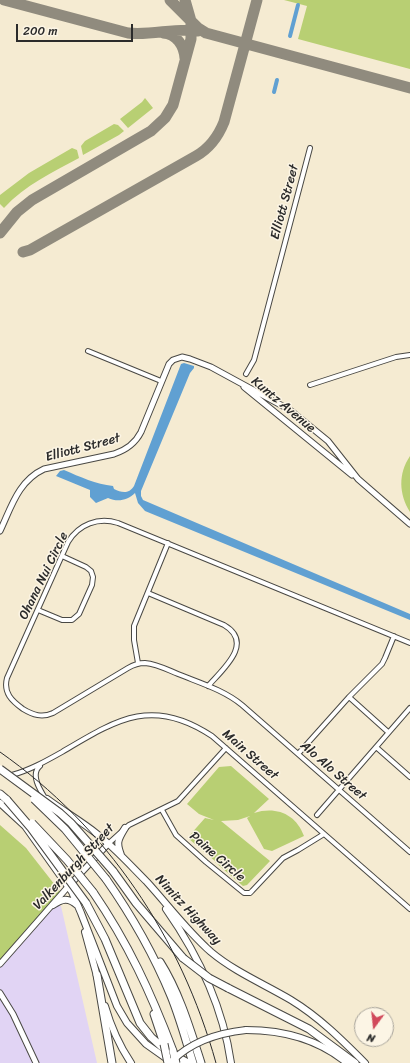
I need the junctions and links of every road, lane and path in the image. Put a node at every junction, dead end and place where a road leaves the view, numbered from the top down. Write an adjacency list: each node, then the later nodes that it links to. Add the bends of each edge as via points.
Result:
1 (310, 148): 4 (street, Elliott Street, via 254,360)
2 (88, 351): 5 (street)
3 (410, 355): 7 (street, via 396,357)
4 (246, 374)
5 (161, 381): 6 (street, Elliott Street, via 170,362 182,357 211,366); 10 (street, Elliott Street, via 141,432 131,446 114,454 39,472 18,491)
6 (240, 383): 8 (street, Kuntz Avenue); 8 (street, Kuntz Avenue, via 290,410 328,440)
7 (310, 385)
8 (358, 479): 9 (street, Kuntz Avenue)
9 (410, 524)
10 (0, 531)
11 (168, 543): 12 (street, Ohana Nui Circle, via 118,523 101,520 84,525 75,532); 13 (street); 15 (street, Ohana Nui Circle)
12 (62, 556): 14 (street, Ohana Nui Circle); 14 (street, via 89,570 93,577 92,585 77,616 72,620 62,620)
13 (148, 593): 17 (street, via 133,630); 18 (street, via 224,625 234,634 237,644 235,654)
14 (38, 610): 17 (street, Ohana Nui Circle, via 6,684 12,700 32,714 50,714)
15 (394, 636): 16 (street, Ohana Nui Circle); 19 (street, via 382,664)
16 (410, 643)
17 (138, 663): 18 (street, via 158,666)
18 (208, 686): 24 (street, Alo Alo Street, via 228,695)
19 (349, 697): 21 (street); 24 (street)
20 (410, 708): 21 (street)
21 (388, 732): 22 (street)
22 (376, 747): 29 (street); 30 (street)
23 (226, 748): 25 (street, Main Street, via 199,727 186,721 174,717 141,716 126,718 112,724); 34 (street, Valkenburgh Street, via 186,794); 37 (street, Main Street)
24 (298, 754): 30 (street, Alo Alo Street)
25 (47, 760): 28 (street, Main Street, via 23,772); 32 (street, Main Street, via 36,773 36,784)
26 (0, 766): 28 (main road, Nimitz Highway)
27 (0, 769): 47 (highway, bridge, via 41,804 65,829 106,879); 60 (highway, bridge, via 71,823 184,958 209,978 309,1029)
28 (12, 774): 32 (main road, Nimitz Highway)
29 (410, 777)
30 (338, 790): 35 (street); 39 (street, Alo Alo Street)
31 (0, 794): 33 (highway)
32 (45, 798): 38 (main road, Nimitz Highway)
33 (3, 801): 42 (main road); 49 (highway, bridge, via 39,830 67,860 93,892); 56 (highway, bridge, via 44,844 86,903 105,939 140,1023 163,1048)
34 (162, 810): 36 (street, Valkenburgh Street); 37 (street, Paine Circle, via 176,835 244,893 250,893 283,858)
35 (317, 815)
36 (125, 828): 38 (street, Valkenburgh Street); 40 (main road, via 118,840)
37 (324, 834): 45 (street, Main Street)
38 (108, 844): 40 (main road, Nimitz Highway); 42 (street, Valkenburgh Street)
39 (410, 852)
40 (122, 857): 41 (main road, Nimitz Highway)
41 (148, 883): 58 (main road, via 181,931 211,989 224,1026); 61 (main road, Nimitz Highway, via 210,951 239,972 311,1014)
42 (68, 886): 43 (street, Valkenburgh Street); 44 (main road)
43 (53, 905): 44 (main road, via 65,899); 48 (street, Valkenburgh Street)
44 (78, 906): 46 (main road)
45 (410, 909)
46 (81, 913): 50 (main road); 55 (main road, via 122,1016 146,1044)
47 (138, 928): 56 (highway, via 171,997); 57 (highway, via 166,972 184,1013)
48 (0, 964)
49 (139, 968): 55 (highway, bridge); 55 (highway, bridge, via 158,1010 172,1051)
50 (97, 975): 53 (highway); 54 (main road, via 111,1027)
51 (0, 993): 52 (street)
52 (36, 1063)
53 (112, 1063)
54 (131, 1063)
55 (172, 1063): 59 (main road, bridge, via 183,1051 201,1040 246,1030 296,1036 321,1046)
56 (191, 1063)
57 (201, 1063)
58 (231, 1063)
59 (347, 1063)
60 (355, 1063)
61 (365, 1063)

